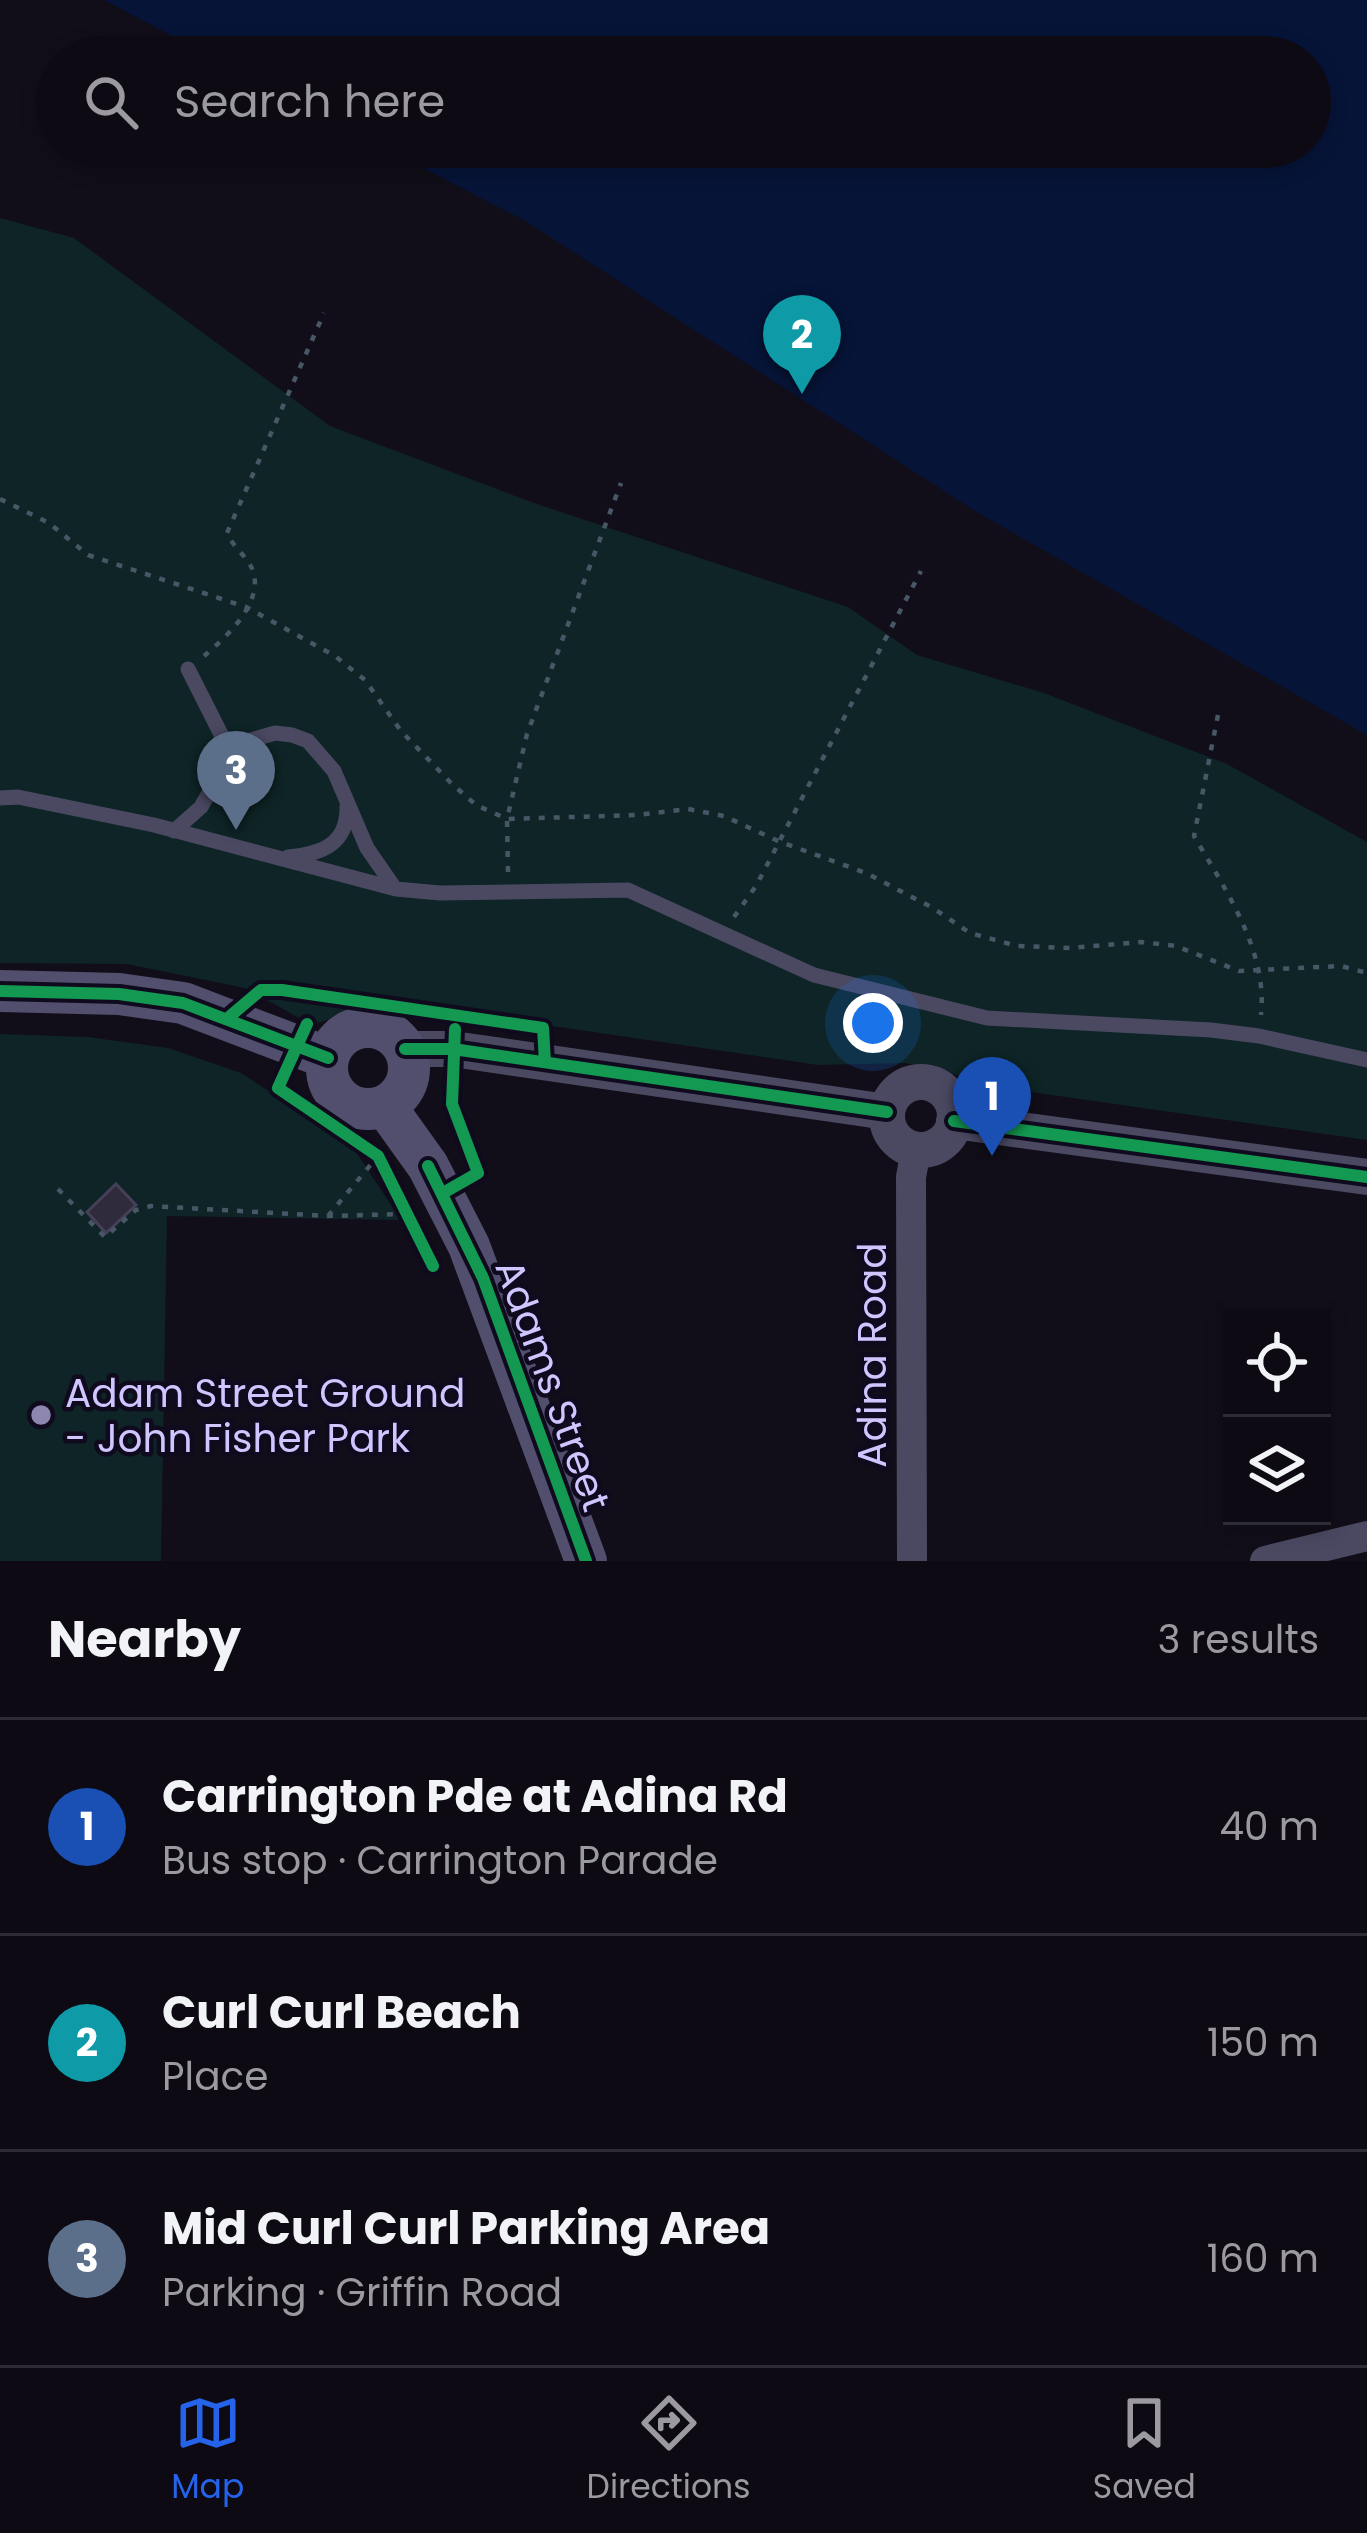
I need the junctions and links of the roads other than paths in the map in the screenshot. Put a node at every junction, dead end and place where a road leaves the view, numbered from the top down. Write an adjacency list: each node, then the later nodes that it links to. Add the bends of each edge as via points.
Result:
1 (188, 669): 2 (lane)
2 (231, 754): 4 (lane, via 257,736 292,735 322,755); 5 (lane, via 212,793)
3 (0, 797): 5 (lane)
4 (347, 797): 6 (lane, via 338,841 317,853); 7 (lane, via 378,869)
5 (174, 831): 6 (lane)
6 (272, 858): 7 (lane)
7 (396, 889): 11 (lane, via 628,890 814,975 987,1018 1258,1036)
8 (0, 991): 10 (main road, via 183,1003)
9 (405, 1049): 10 (main road, via 371,1026 344,1034); 12 (street, via 453,1049); 14 (main road, via 410,1076)
10 (328, 1058): 14 (main road, via 330,1084 347,1104 372,1110)
11 (1367, 1060)
12 (887, 1112): 13 (street, via 898,1091 920,1082 942,1090); 15 (street, via 897,1140)
13 (954, 1121): 15 (street, via 945,1140); 16 (street)
14 (384, 1136): 18 (main road, Adams Street, via 428,1166 476,1262)
15 (916, 1150): 19 (street, Adina Road)
16 (1367, 1178)
17 (1367, 1536): 20 (street)
18 (586, 1561)
19 (912, 1561)
20 (1264, 1561)

